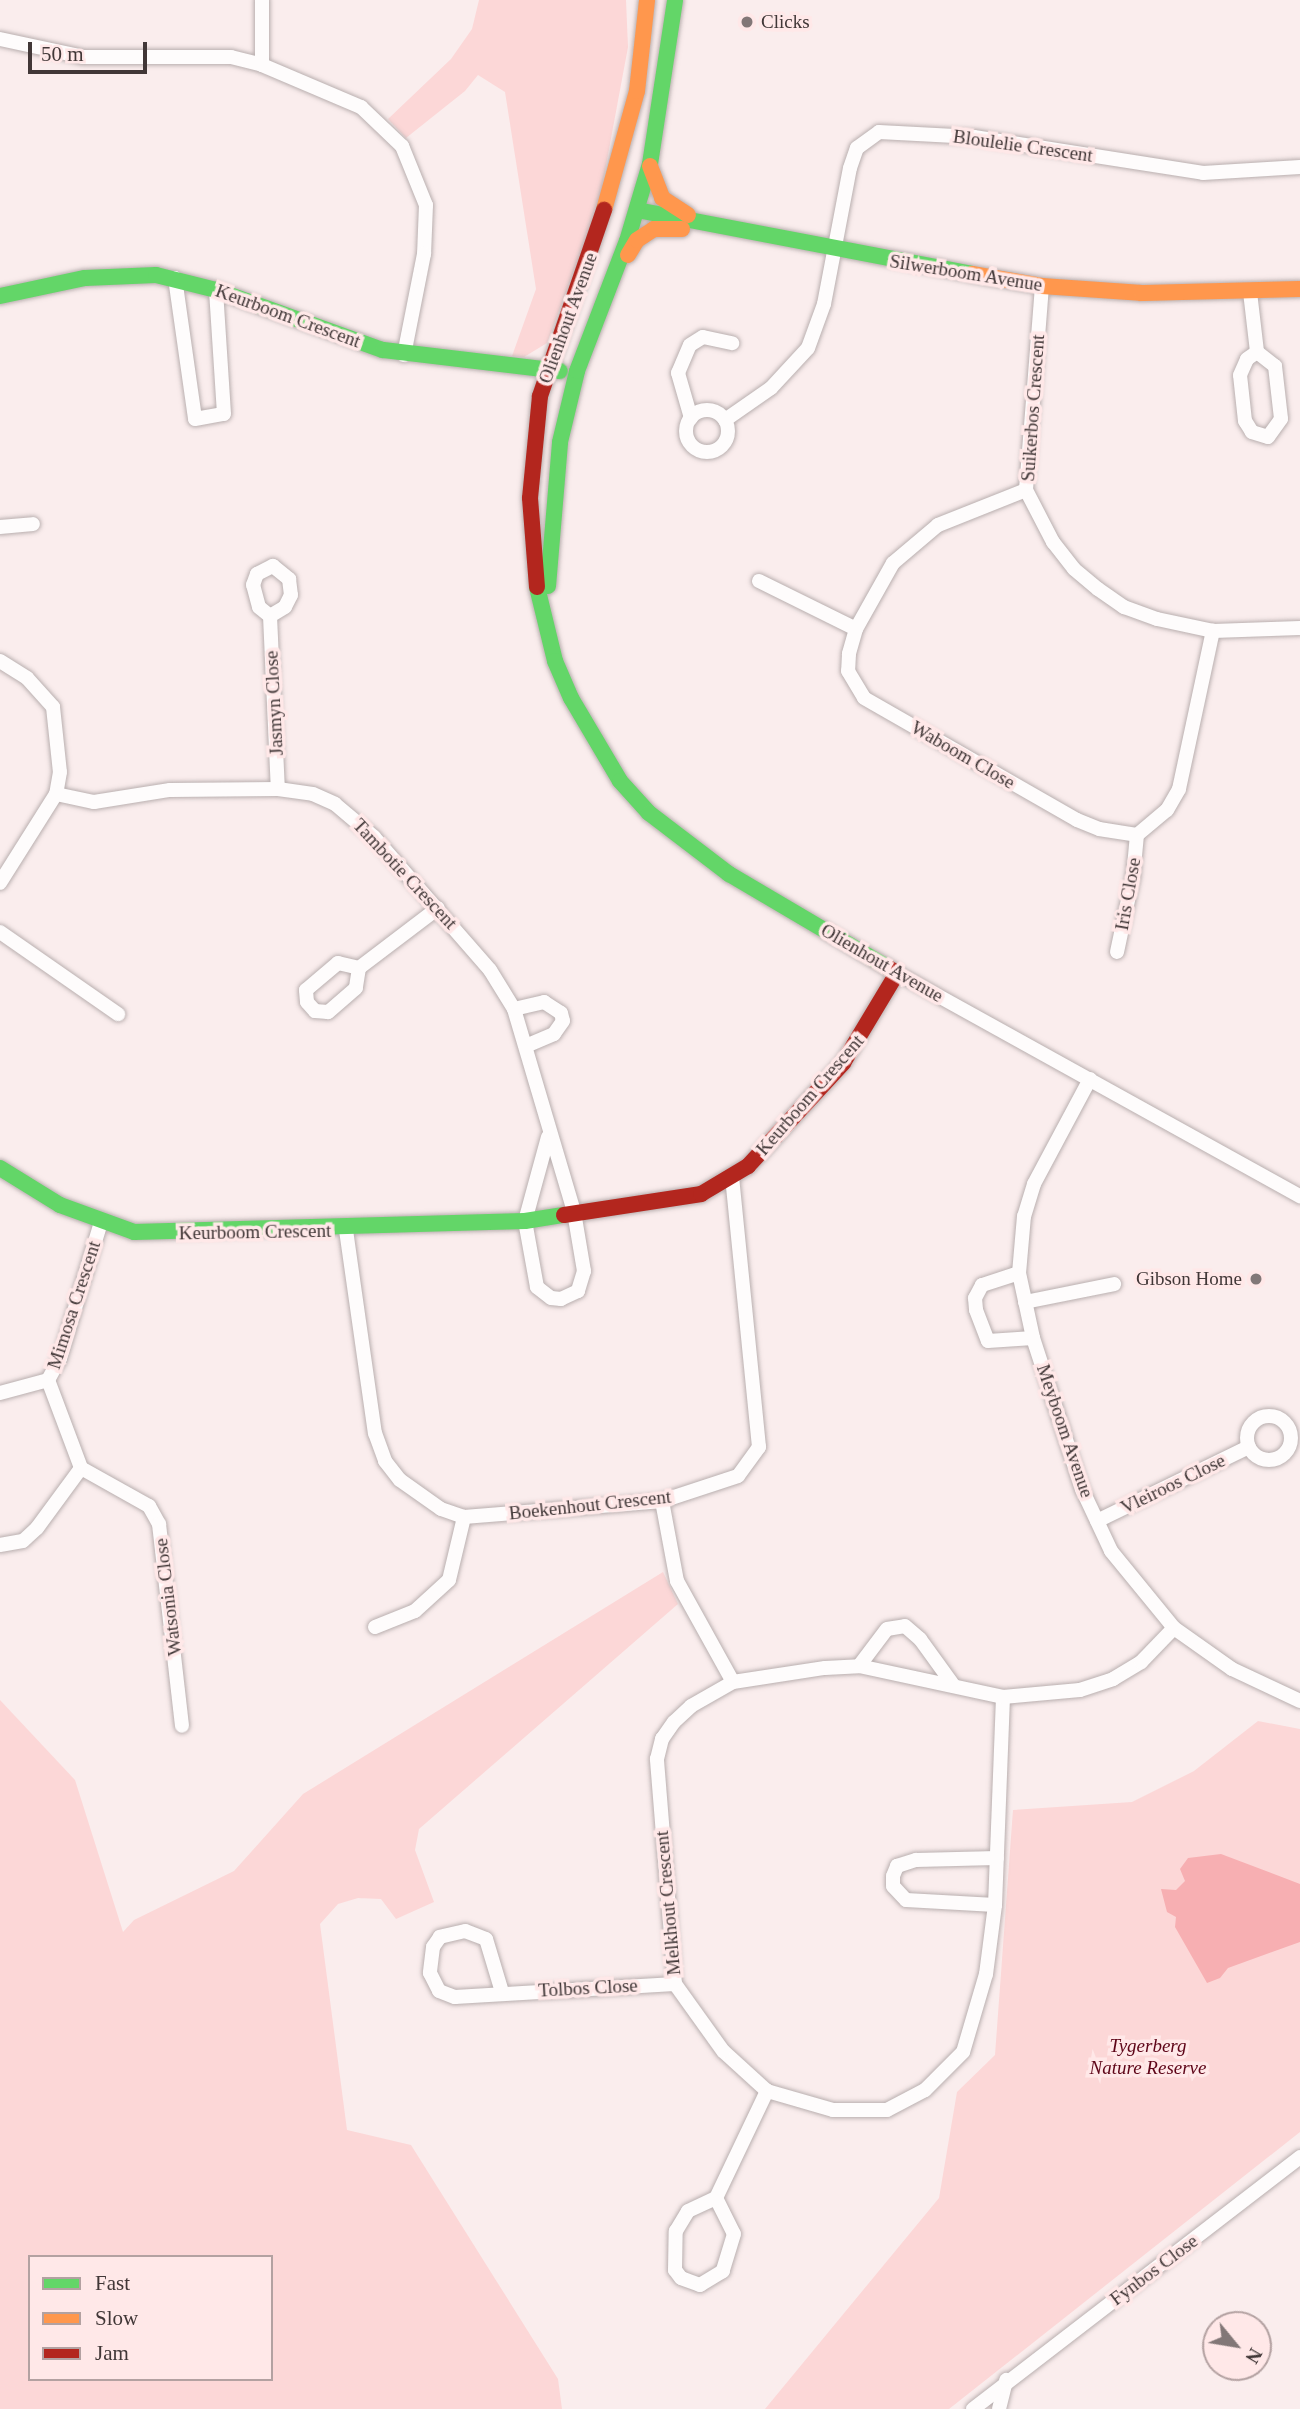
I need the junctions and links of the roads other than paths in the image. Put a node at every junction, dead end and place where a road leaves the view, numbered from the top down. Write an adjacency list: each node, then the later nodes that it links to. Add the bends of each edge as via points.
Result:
1 (262, 0): 5 (street)
2 (646, 0): 6 (street, Olienhout Avenue, via 637,91)
3 (675, 0): 7 (street, Olienhout Avenue)
4 (0, 39): 5 (street, via 83,57 205,54)
5 (262, 65): 22 (street, via 360,107 389,131 411,163 427,226)
6 (622, 156): 9 (street, via 625,187); 19 (street, Olienhout Avenue)
7 (650, 164): 9 (street, Olienhout Avenue); 10 (street, via 654,186 667,204)
8 (1300, 167): 11 (street, Bloulelie Crescent, via 1203,173 974,137 879,132 857,148)
9 (637, 211): 10 (street, Silwerboom Avenue); 13 (street, Olienhout Avenue); 19 (street, via 613,232)
10 (704, 226): 11 (street, Silwerboom Avenue); 13 (street, via 654,229 643,235)
11 (834, 251): 14 (street, Silwerboom Avenue); 26 (street, Bloulelie Crescent, via 824,304 808,348 771,388)
12 (175, 278): 16 (street, Keurboom Crescent); 16 (street, via 195,419 224,414); 18 (street, Keurboom Crescent, via 122,273)
13 (612, 284): 23 (street, Olienhout Avenue)
14 (1042, 286): 17 (street, Silwerboom Avenue, via 1142,293); 27 (street, Suikerbos Crescent)
15 (1300, 289): 17 (street, Silwerboom Avenue)
16 (216, 290): 22 (street, Keurboom Crescent)
17 (1250, 292): 21 (street)
18 (0, 296)
19 (576, 296): 24 (street, Olienhout Avenue)
20 (732, 343): 25 (street, via 703,337 690,345 678,373)
21 (1257, 352): 21 (street, via 1275,366 1281,419 1268,437 1252,432 1245,421 1240,375 1247,359)
22 (404, 355): 24 (street, Keurboom Crescent)
23 (577, 371): 24 (street, Keurboom Crescent); 35 (street, Olienhout Avenue, via 552,497)
24 (547, 372): 35 (street, Olienhout Avenue, via 533,442 530,498 538,596)
25 (691, 418): 26 (street, via 708,410); 26 (street, via 688,439 703,452 722,446)
26 (725, 420)
27 (1026, 490): 33 (street, Waboom Close, via 937,525 915,541 876,588); 34 (street, Suikerbos Crescent, via 1053,542 1073,569 1098,589 1157,620)
28 (33, 524): 29 (street)
29 (0, 527)
30 (759, 581): 33 (street)
31 (270, 616): 37 (street, Jasmyn Close)
32 (1300, 628): 34 (street, Suikerbos Crescent)
33 (856, 629): 39 (street, Waboom Close, via 848,671 864,698 1077,820)
34 (1213, 631): 39 (street, via 1183,779 1167,810)
35 (550, 641): 45 (street, Olienhout Avenue, via 592,740 649,813 729,874)
36 (0, 661): 38 (street, via 34,684 53,708 60,747)
37 (278, 789): 38 (street, Tambotie Crescent, via 170,790 94,802 76,802); 41 (street, Tambotie Crescent, via 313,794 335,804 374,837)
38 (56, 794): 40 (street)
39 (1137, 835): 43 (street, Iris Close)
40 (0, 883)
41 (438, 908): 44 (street); 46 (street, Tambotie Crescent, via 490,970)
42 (0, 932): 47 (street)
43 (1117, 952)
44 (359, 968)
45 (897, 973): 49 (street, Olienhout Avenue); 52 (street, Keurboom Crescent, via 843,1063 764,1150)
46 (514, 1009): 48 (street, Tambotie Crescent); 48 (street, via 544,1002 561,1013 563,1021 554,1034)
47 (118, 1014)
48 (526, 1046): 50 (street, Tambotie Crescent)
49 (1090, 1079): 53 (street, Olienhout Avenue); 58 (street, Meyboom Avenue, via 1034,1184 1024,1216)
50 (548, 1137): 54 (street, Tambotie Crescent); 55 (street, Tambotie Crescent)
51 (0, 1168): 56 (street, Keurboom Crescent, via 60,1205)
52 (732, 1178): 54 (street, Keurboom Crescent, via 701,1194 678,1199); 66 (street, Boekenhout Crescent, via 760,1447 738,1476)
53 (1300, 1196)
54 (574, 1212): 55 (street, Keurboom Crescent); 55 (street, via 583,1281 578,1291 561,1299 551,1298 537,1287)
55 (525, 1221): 57 (street, Keurboom Crescent)
56 (101, 1222): 57 (street, Keurboom Crescent, via 159,1234); 62 (street, Mimosa Crescent, via 64,1348)
57 (346, 1230): 67 (street, via 375,1433 385,1461 418,1494)
58 (1019, 1273): 60 (street, Meyboom Avenue); 61 (street, via 982,1285 975,1298 976,1310 988,1341)
59 (1114, 1284): 60 (street)
60 (1025, 1302): 61 (street, Meyboom Avenue)
61 (1033, 1338): 68 (street, Meyboom Avenue)
62 (48, 1380): 63 (street, Mimosa Crescent); 65 (street)
63 (0, 1393)
64 (1249, 1447): 68 (street, Vleiroos Close)
65 (81, 1468): 69 (street, via 37,1528 23,1541); 77 (street, Watsonia Close, via 149,1506 159,1524)
66 (662, 1502): 67 (street, Boekenhout Crescent); 73 (street, via 677,1581)
67 (464, 1517): 70 (street, via 449,1580 415,1611)
68 (1097, 1521): 71 (street, Meyboom Avenue, via 1129,1577)
69 (0, 1545)
70 (375, 1627)
71 (1174, 1628): 75 (street, Melkhout Crescent, via 1141,1662 1113,1679 1080,1690); 76 (street, Meyboom Avenue, via 1232,1669)
72 (859, 1666): 73 (street, Melkhout Crescent); 74 (street, Melkhout Crescent); 74 (street, via 887,1629 905,1626)
73 (733, 1682): 80 (street, Melkhout Crescent, via 691,1706 674,1722 662,1739 657,1759)
74 (954, 1686): 75 (street, Melkhout Crescent)
75 (1003, 1697): 78 (street, Melkhout Crescent)
76 (1300, 1701)
77 (182, 1726)
78 (997, 1858): 79 (street, Melkhout Crescent); 79 (street, via 916,1860 897,1866 893,1876 893,1886 906,1900)
79 (995, 1905): 82 (street, Melkhout Crescent, via 974,2026 963,2052 946,2074 887,2110 861,2113)
80 (675, 1984): 81 (street, Tolbos Close); 82 (street, Melkhout Crescent, via 723,2051)
81 (502, 1992): 81 (street, Tolbos Close, via 455,1997 439,1991 430,1959 440,1937 466,1931 486,1939)
82 (767, 2091): 84 (street)
83 (1300, 2157): 85 (street, Fynbos Close)
84 (716, 2199): 84 (street, via 734,2234 723,2271 700,2286 674,2270 672,2246 688,2211)
85 (1006, 2379): 86 (street, Fynbos Close); 87 (street)
86 (973, 2409)
87 (999, 2409)

